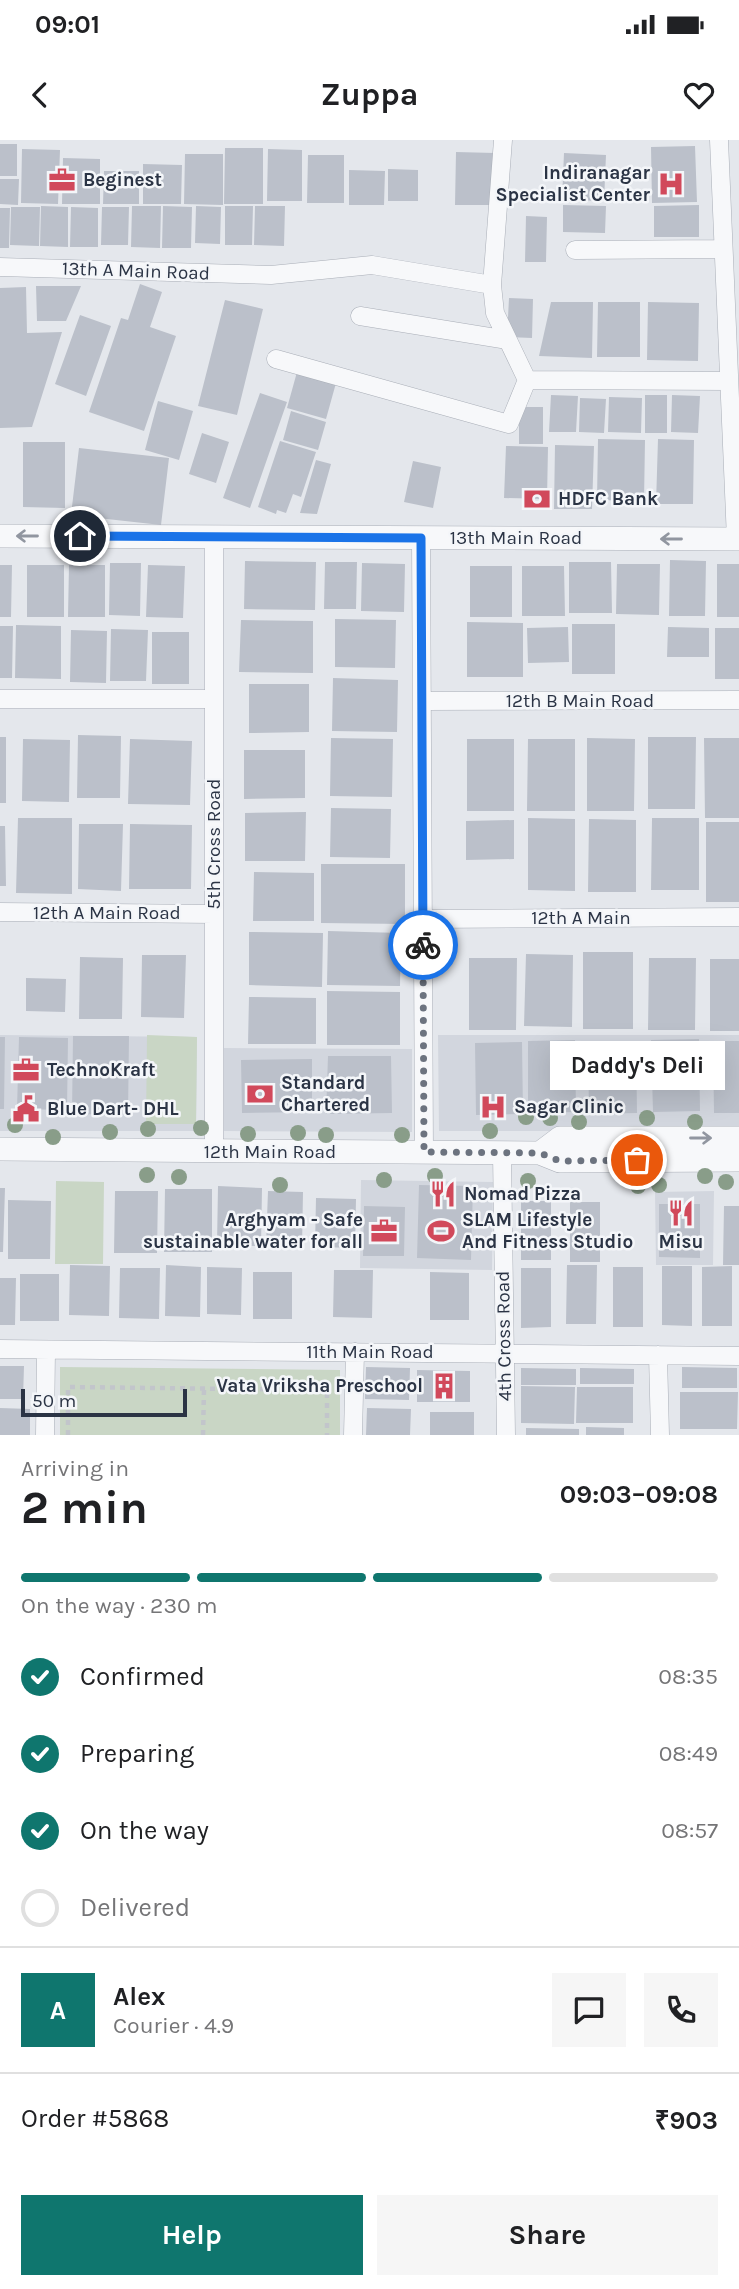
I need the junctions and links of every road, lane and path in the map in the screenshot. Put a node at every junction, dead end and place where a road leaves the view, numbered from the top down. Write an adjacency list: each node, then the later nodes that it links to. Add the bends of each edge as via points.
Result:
1 (503, 140): 6 (street)
2 (719, 140): 3 (street)
3 (723, 249): 4 (street); 11 (street)
4 (575, 250)
5 (0, 267): 6 (street, 13th A Main Road, via 271,275 372,265)
6 (492, 285): 8 (street, via 495,313)
7 (360, 316): 8 (street)
8 (508, 340): 10 (street)
9 (276, 359): 10 (street, via 509,424)
10 (527, 380): 11 (street)
11 (728, 382): 15 (street)
12 (0, 536): 13 (street, 13th Main Road, one-way to 12)
13 (214, 536): 14 (street, 13th Main Road); 17 (street, 5th Cross Road)
14 (421, 538): 15 (street, 13th Main Road, one-way to 14); 19 (street)
15 (738, 539)
16 (0, 699): 17 (street)
17 (214, 699): 21 (street, 5th Cross Road)
18 (739, 700): 19 (street, 12th B Main Road)
19 (422, 701): 23 (street)
20 (0, 912): 21 (street, 12th A Main Road)
21 (214, 914): 26 (street, 5th Cross Road)
22 (739, 917): 23 (street, 12th A Main)
23 (423, 919): 27 (street)
24 (739, 1138): 29 (street, 12th Main Road, one-way to 24, via 560,1138)
25 (0, 1149): 26 (street, 12th Main Road)
26 (214, 1152): 27 (street, 12th Main Road)
27 (424, 1152): 28 (street, 12th Main Road)
28 (502, 1153): 29 (street, 12th Main Road); 34 (street, 4th Cross Road)
29 (540, 1153): 30 (street, 12th Main Road, via 560,1161)
30 (739, 1160)
31 (0, 1349): 32 (street, 11th Main Road)
32 (46, 1350): 33 (street, 11th Main Road); 38 (street)
33 (355, 1352): 34 (street, 11th Main Road); 42 (street)
34 (505, 1353): 35 (street, 11th Main Road); 43 (street, 4th Cross Road)
35 (658, 1355): 36 (street, 11th Main Road); 44 (street)
36 (739, 1356)
37 (204, 1388): 39 (path, via 68,1387); 40 (path); 41 (path, via 327,1390)
38 (46, 1435)
39 (68, 1435)
40 (203, 1435)
41 (327, 1435)
42 (354, 1435)
43 (506, 1435)
44 (660, 1435)

